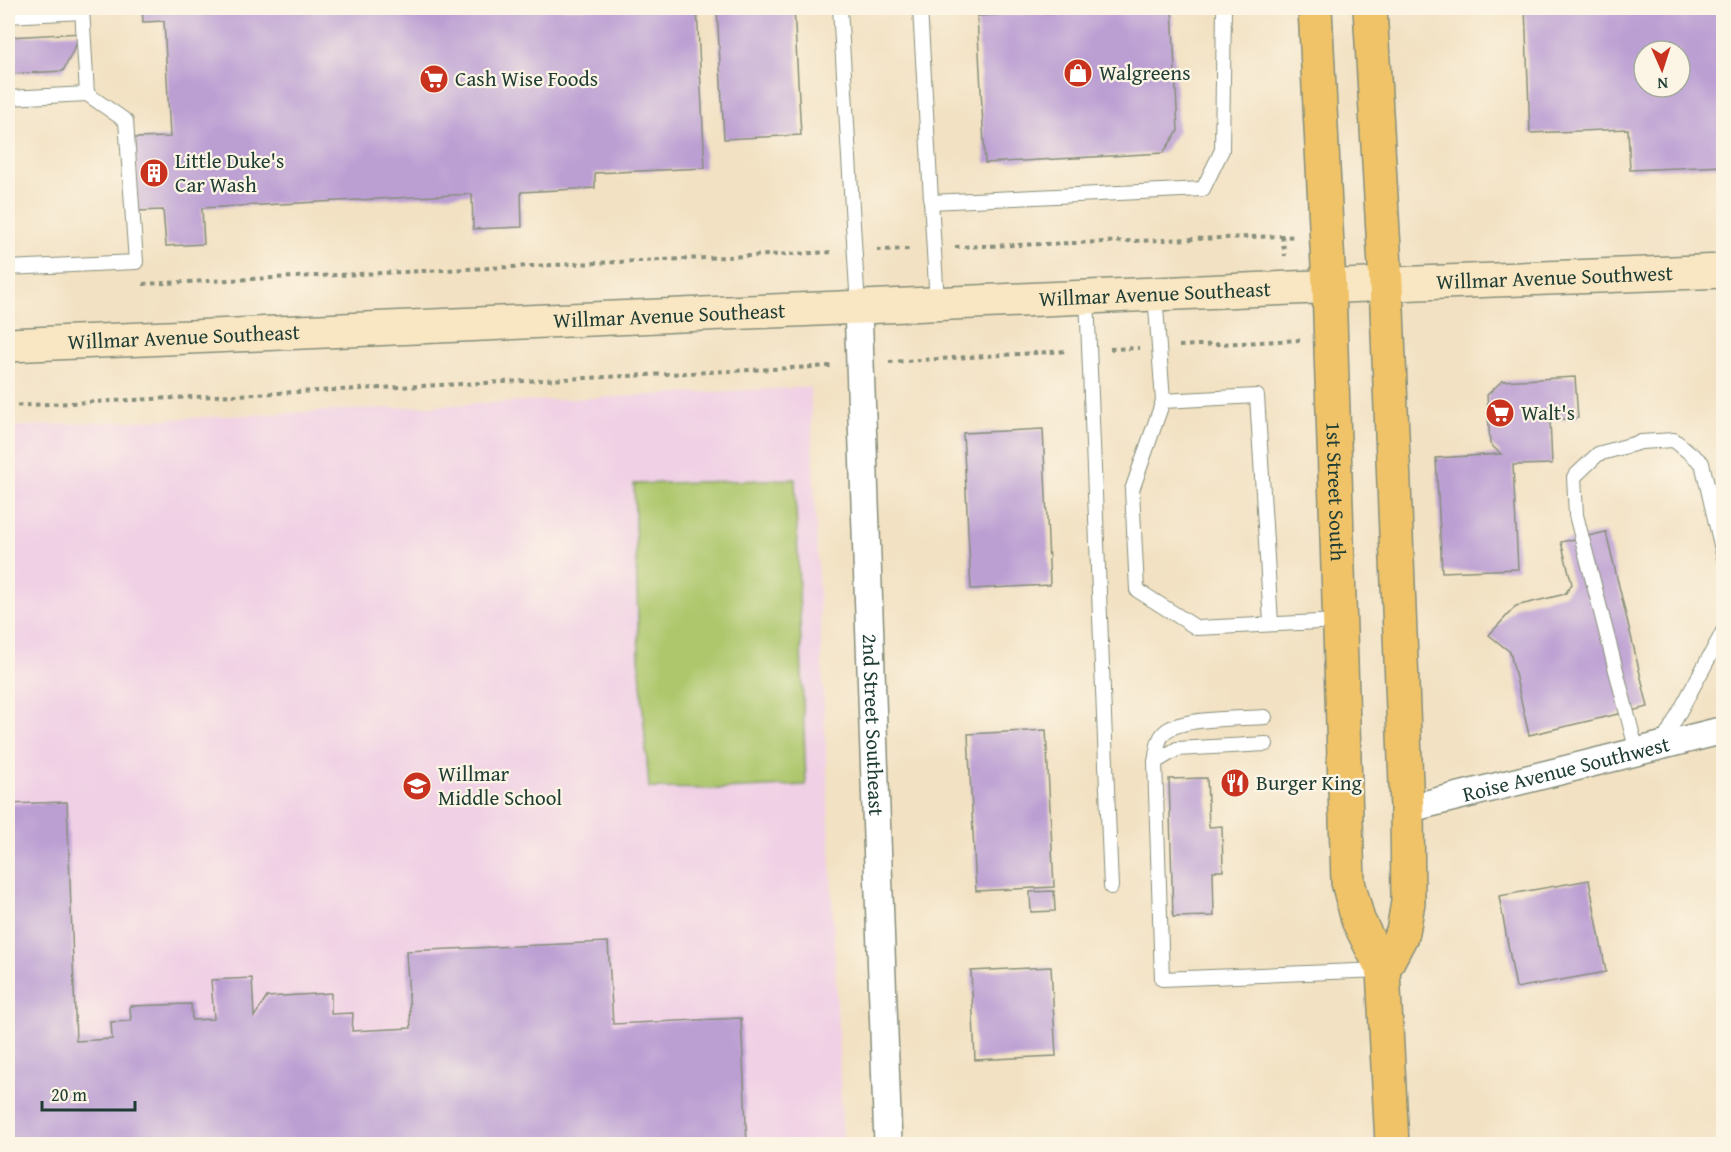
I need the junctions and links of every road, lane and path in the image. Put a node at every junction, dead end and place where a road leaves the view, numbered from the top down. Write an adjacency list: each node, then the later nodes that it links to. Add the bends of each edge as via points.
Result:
1 (840, 8): 13 (lane)
2 (920, 8): 10 (lane)
3 (1224, 8): 10 (lane, via 1222,150 1203,189)
4 (1315, 8): 18 (main road, 1st Street South)
5 (1370, 8): 17 (main road)
6 (82, 10): 7 (lane); 8 (lane)
7 (8, 16)
8 (87, 94): 9 (lane); 14 (lane, via 126,121 136,262)
9 (8, 98)
10 (931, 202): 12 (lane)
11 (1282, 236): 12 (path)
12 (934, 248): 13 (path); 21 (lane)
13 (853, 252): 16 (path); 22 (lane)
14 (8, 268)
15 (1724, 271): 17 (main road, Willmar Avenue Southwest)
16 (138, 284)
17 (1386, 284): 18 (main road, Willmar Avenue Southwest); 39 (main road)
18 (1329, 286): 19 (main road, Willmar Avenue Southeast); 23 (main road, 1st Street South)
19 (1155, 294): 20 (main road, Willmar Avenue Southeast); 25 (lane)
20 (1087, 297): 21 (main road, Willmar Avenue Southeast); 26 (lane)
21 (937, 304): 22 (main road, Willmar Avenue Southeast)
22 (858, 307): 24 (main road, Willmar Avenue Southeast); 27 (street, 2nd Street Southeast)
23 (1331, 339): 25 (path); 31 (main road, 1st Street South)
24 (8, 345)
25 (1159, 347): 26 (path); 28 (lane)
26 (1090, 350): 27 (path); 40 (lane)
27 (860, 365): 29 (path); 42 (street, 2nd Street Southeast)
28 (1163, 401): 32 (lane, via 1257,396); 32 (lane, via 1132,490 1137,590 1197,627)
29 (8, 406)
30 (1724, 558): 37 (lane, via 1702,463 1674,440 1641,442 1598,454 1574,477 1576,514)
31 (1340, 621): 32 (lane); 41 (main road, 1st Street South, via 1348,882 1358,920)
32 (1270, 623)
33 (1724, 630): 37 (lane)
34 (1265, 717): 38 (lane, via 1185,723 1165,732 1158,742)
35 (1724, 730): 37 (street, Roise Avenue Southwest)
36 (1266, 744): 38 (lane, via 1177,749)
37 (1649, 749): 39 (street, Roise Avenue Southwest)
38 (1155, 762): 41 (lane, via 1162,979)
39 (1407, 809): 41 (main road, via 1408,902 1403,932)
40 (1111, 887)
41 (1383, 970): 43 (main road, 1st Street South)
42 (888, 1144)
43 (1392, 1144)

